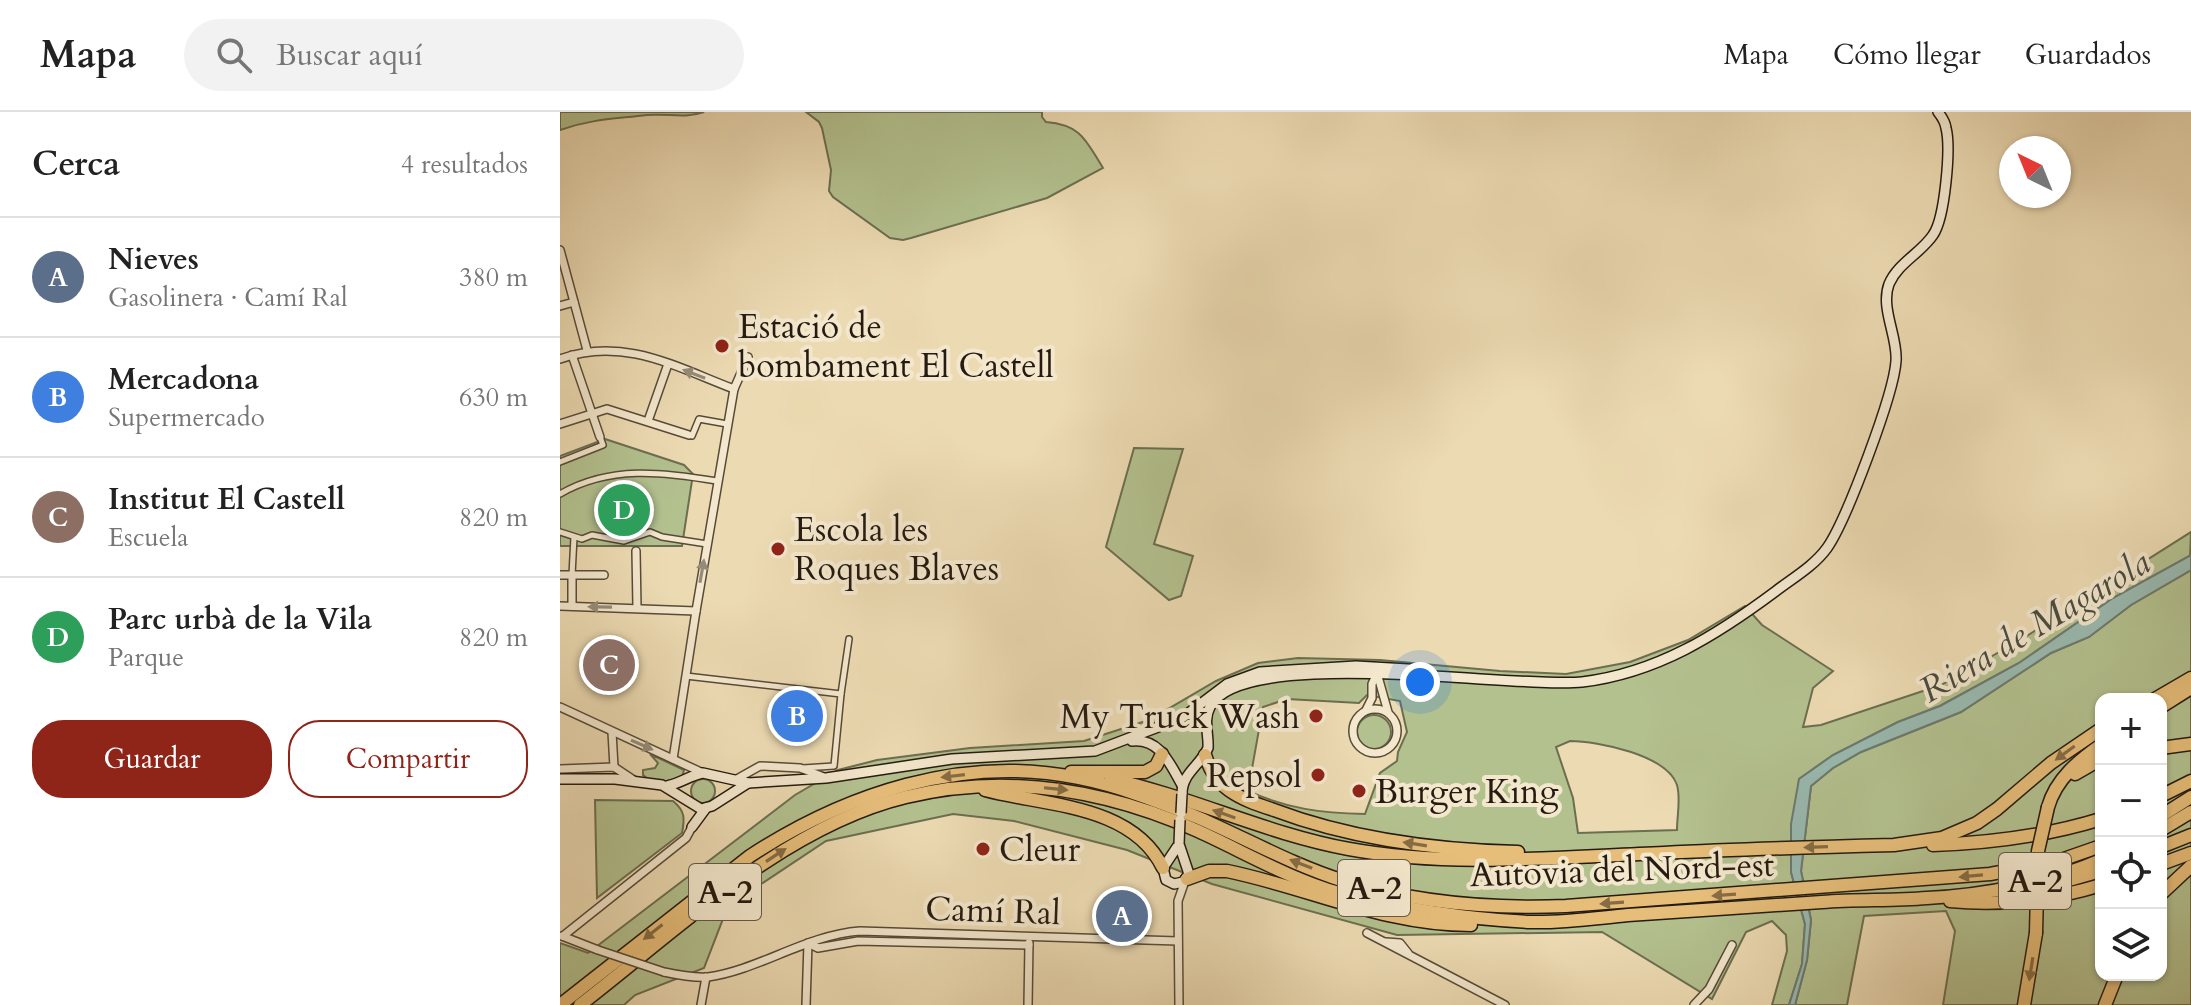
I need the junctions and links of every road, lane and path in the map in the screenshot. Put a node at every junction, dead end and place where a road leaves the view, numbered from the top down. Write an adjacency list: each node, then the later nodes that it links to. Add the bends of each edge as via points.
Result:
1 (1938, 112): 34 (main road, via 1948,139 1939,222 1888,288 1894,375 1864,462 1827,547 1813,563 1696,645 1624,674 1537,683)
2 (560, 250): 3 (street)
3 (574, 302): 4 (street); 5 (street)
4 (560, 306)
5 (587, 350): 6 (street); 9 (street, via 637,353)
6 (572, 355): 8 (street); 11 (street)
7 (748, 357): 10 (street)
8 (560, 359)
9 (668, 364): 10 (street, one-way to 9); 12 (street)
10 (734, 389): 14 (street)
11 (592, 413): 12 (street, via 617,410); 13 (street); 16 (street)
12 (648, 421): 15 (street)
13 (560, 424)
14 (727, 424): 15 (street, via 699,419); 18 (street)
15 (689, 435)
16 (600, 437): 17 (street, via 603,445)
17 (560, 462)
18 (717, 481): 19 (street, via 635,472 592,479); 23 (street)
19 (560, 494)
20 (560, 532): 21 (street)
21 (574, 537): 22 (street); 26 (street)
22 (634, 537): 23 (street, via 650,532); 24 (street)
23 (707, 544): 31 (street, one-way to 23)
24 (636, 551): 30 (street)
25 (560, 575): 26 (street)
26 (572, 575): 27 (street); 29 (street)
27 (604, 575)
28 (560, 606): 29 (street)
29 (572, 606): 30 (street, one-way to 29)
30 (637, 608): 31 (street)
31 (696, 611): 36 (street)
32 (849, 639): 42 (street)
33 (1358, 670): 34 (main road); 35 (main road); 38 (street); 47 (main road, via 1260,672 1227,684); 49 (main road, via 1249,681 1213,703)
34 (1397, 671): 35 (main road); 39 (street)
35 (1377, 673): 38 (street); 39 (street)
36 (686, 676): 42 (street); 58 (street)
37 (2191, 678): 41 (highway)
38 (1372, 684): 45 (street)
39 (1382, 685): 46 (street)
40 (2191, 688): 43 (highway)
41 (2165, 693)
42 (841, 694): 62 (street, via 834,766)
43 (2167, 703)
44 (560, 707): 50 (street)
45 (1366, 710): 46 (street); 46 (street, via 1353,729 1358,745 1369,752 1392,744 1396,725)
46 (1389, 714)
47 (1182, 718): 48 (main road); 49 (main road, via 1193,719)
48 (1167, 724): 52 (main road); 56 (main road, via 1160,734)
49 (1206, 731): 57 (main road)
50 (612, 732): 58 (street, one-way to 58); 61 (street)
51 (2095, 733): 90 (highway, one-way to 90, via 1977,823 1942,838)
52 (1125, 741): 56 (main road, via 1147,741); 67 (main road, via 1095,751 952,759)
53 (2191, 744): 54 (highway)
54 (2167, 747)
55 (2095, 749): 81 (highway, via 2063,778)
56 (1163, 755): 60 (main road, via 1183,767); 65 (highway, via 1145,772); 76 (main road)
57 (1205, 755): 60 (main road); 93 (highway, one-way to 57, via 1498,851 1377,838 1252,802 1216,778)
58 (673, 759): 64 (street); 69 (street)
59 (2095, 762): 81 (highway, via 2075,774)
60 (1193, 765): 76 (main road)
61 (614, 767): 63 (street); 71 (street)
62 (800, 768): 67 (street); 70 (street, via 760,766)
63 (560, 769)
64 (708, 774): 69 (main road); 70 (main road); 80 (main road, via 718,781)
65 (1059, 775): 66 (highway, Autovia del Nord-est / A-2); 117 (highway, Autovia del Nord-est / A-2, one-way to 117, via 955,775 890,789 820,815 750,856)
66 (1077, 777): 92 (highway, Autovia del Nord-est / A-2, one-way to 66, via 2007,872 1538,907 1456,904 1344,881 1161,803); 93 (highway, one-way to 66, via 1510,860 1399,856 1311,841 1110,778)
67 (826, 778): 73 (main road)
68 (560, 779): 71 (main road)
69 (689, 779): 74 (main road); 79 (main road)
70 (735, 780): 73 (main road)
71 (635, 781): 74 (main road)
72 (2191, 781): 77 (highway)
73 (748, 783): 80 (main road)
74 (667, 786): 79 (main road)
75 (978, 788): 98 (highway, via 1053,802 1125,827); 108 (highway, Autovia del Nord-est / A-2, one-way to 108, via 1005,784 1103,797 1333,891 1446,915); 118 (highway, Autovia del Nord-est / A-2, one-way to 75, via 804,837 904,798)
76 (1182, 790): 89 (main road, bridge)
77 (2167, 793)
78 (2191, 797): 83 (highway)
79 (688, 802): 82 (main road); 87 (main road)
80 (717, 802): 82 (main road)
81 (2048, 807): 125 (highway, one-way to 125, bridge, via 2038,851 2036,933)
82 (706, 808): 87 (main road)
83 (2167, 812)
84 (2191, 812): 86 (highway)
85 (2095, 821): 90 (highway, via 1971,844)
86 (2167, 826)
87 (692, 827): 110 (street, via 686,838)
88 (2191, 835): 91 (highway)
89 (1179, 844): 97 (main road); 98 (main road)
90 (1894, 845): 93 (highway, one-way to 93)
91 (2167, 845)
92 (2095, 848)
93 (1661, 853)
94 (2191, 853): 96 (highway)
95 (2095, 862): 105 (highway, Autovia del Nord-est / A-2, via 2027,883)
96 (2167, 862)
97 (1186, 863): 98 (main road, via 1179,859); 101 (main road)
98 (1166, 864): 102 (main road)
99 (2191, 866): 104 (highway)
100 (2095, 873): 105 (highway, via 2025,891)
101 (1186, 880): 102 (main road); 107 (street); 108 (highway, via 1227,871 1381,915 1446,925)
102 (1170, 883): 107 (street)
103 (2095, 887): 106 (highway, via 2014,902)
104 (2167, 888)
105 (1966, 894): 106 (highway, Autovia del Nord-est / A-2)
106 (1927, 898): 108 (highway, Autovia del Nord-est / A-2)
107 (1178, 901): 112 (street)
108 (1534, 922)
109 (1367, 933): 123 (street)
110 (561, 935): 115 (street, Camí Ral, bridge, via 664,972)
111 (1029, 941): 112 (street, Camí Ral); 113 (street, Camí Ral, via 860,931); 121 (street)
112 (1178, 941): 122 (street)
113 (808, 943): 115 (street, Camí Ral); 120 (street)
114 (1732, 945): 124 (street, via 1709,989)
115 (706, 977): 119 (street)
116 (2115, 981): 126 (highway)
117 (560, 1005)
118 (580, 1005)
119 (701, 1005)
120 (806, 1005)
121 (1028, 1005)
122 (1179, 1005)
123 (1505, 1005)
124 (1694, 1005)
125 (2024, 1005)
126 (2105, 1005)

